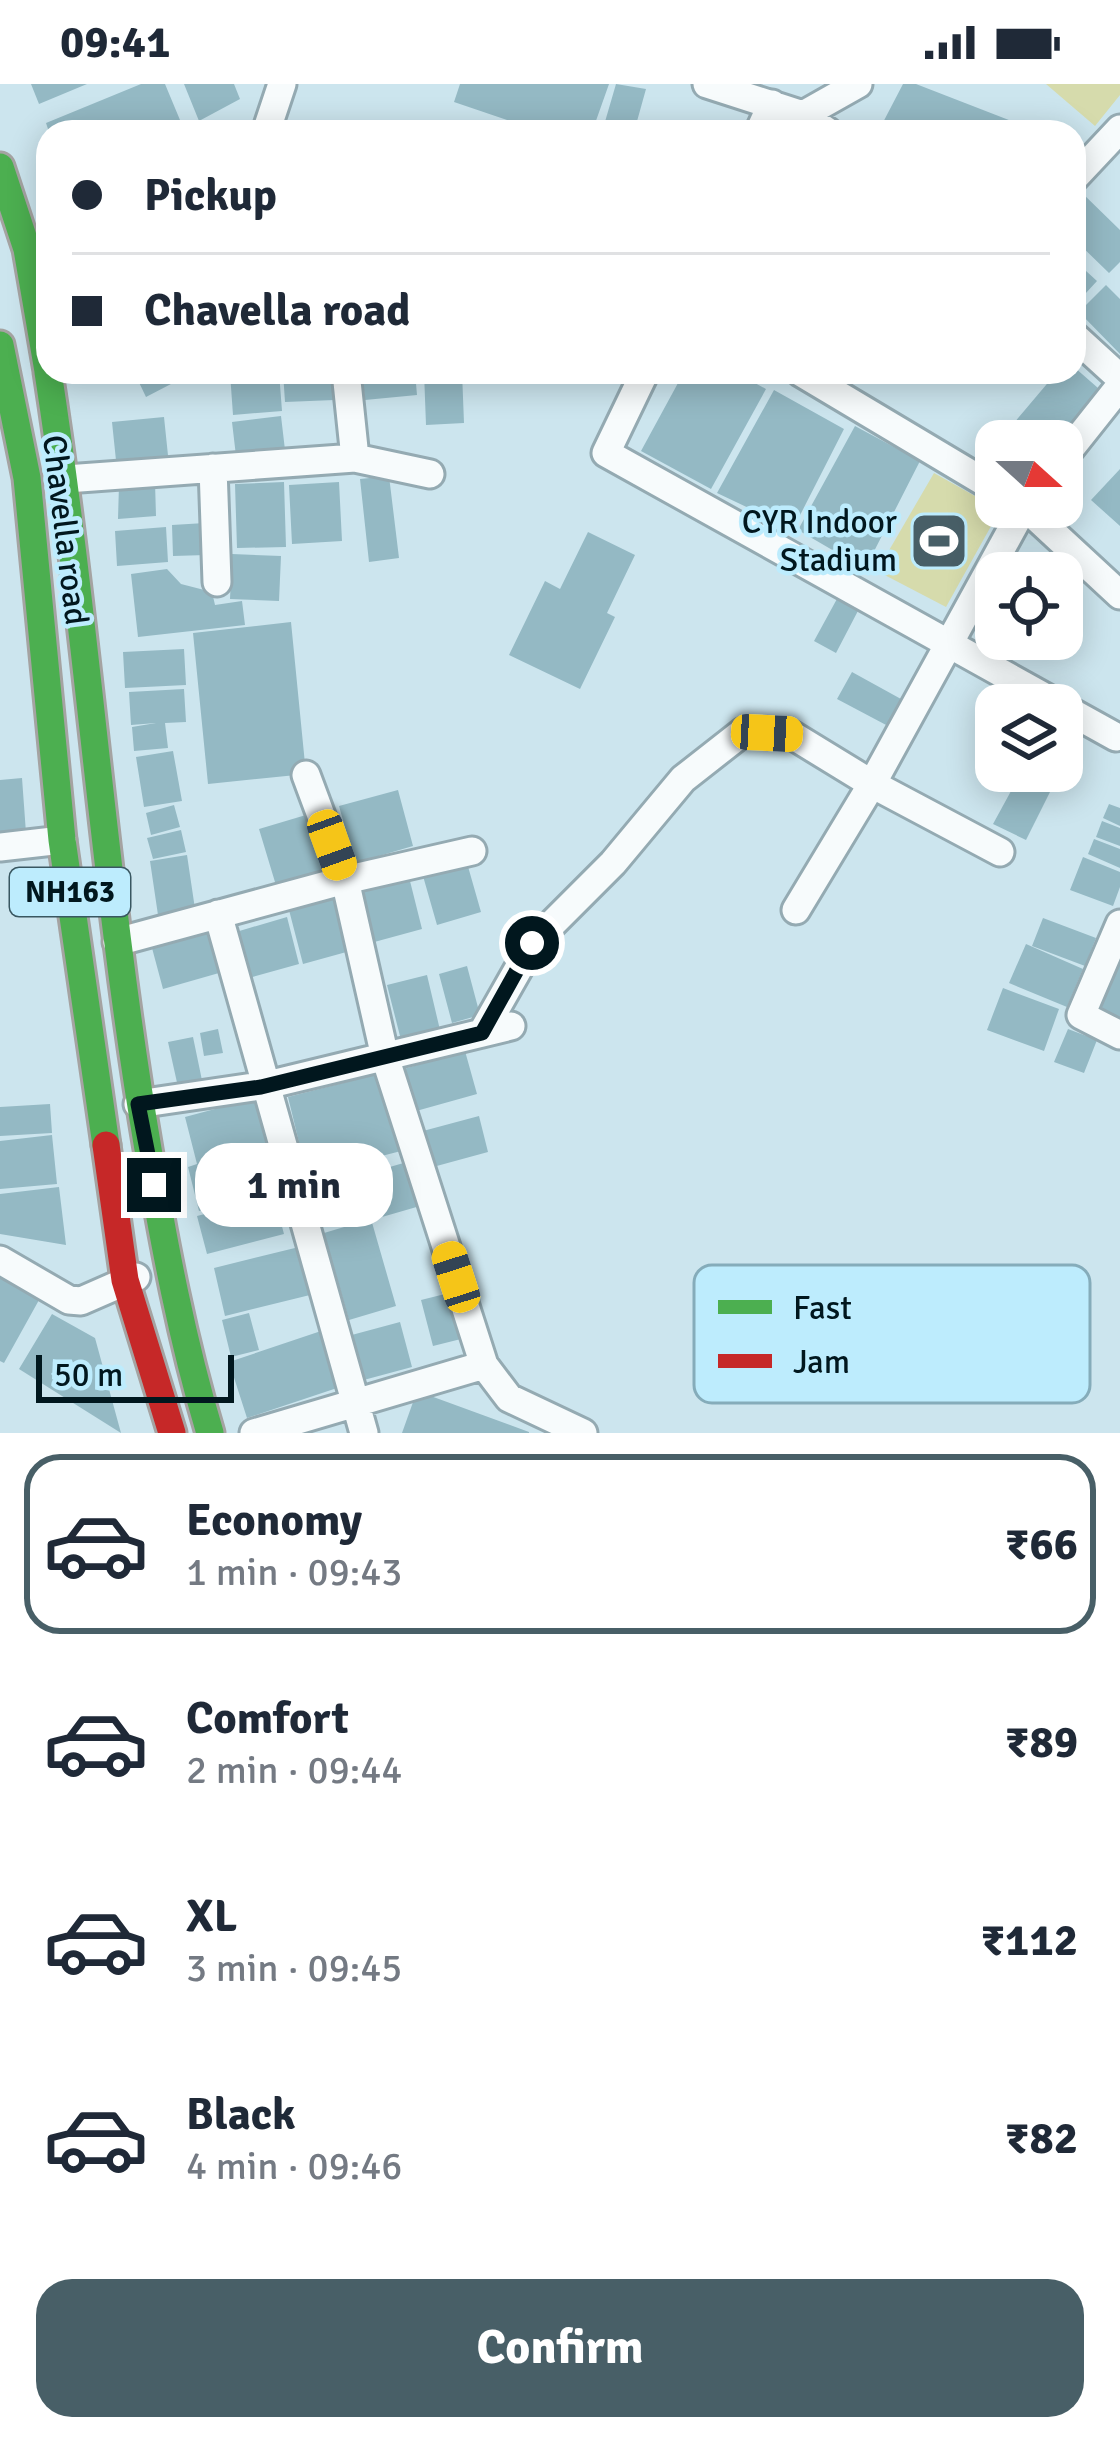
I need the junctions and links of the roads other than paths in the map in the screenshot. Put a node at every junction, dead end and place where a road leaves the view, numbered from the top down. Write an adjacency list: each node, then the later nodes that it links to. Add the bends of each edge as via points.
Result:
1 (283, 84): 6 (street)
2 (707, 84): 4 (street)
3 (858, 84): 5 (street)
4 (772, 104): 5 (street); 7 (street)
5 (803, 115): 8 (street)
6 (270, 120)
7 (765, 120)
8 (810, 120)
9 (1120, 129): 10 (street)
10 (1086, 165)
11 (0, 166): 12 (highway, Chavella road / NH163)
12 (36, 240)
13 (0, 345): 36 (highway, Chavella road / NH163, via 27,478)
14 (1086, 348): 15 (street)
15 (1120, 382): 20 (street)
16 (50, 384): 25 (highway, Chavella road / NH163)
17 (347, 384): 21 (street)
18 (639, 384): 30 (street, via 606,453)
19 (820, 384): 24 (street)
20 (1083, 431)
21 (355, 458): 22 (street); 23 (street)
22 (213, 468): 25 (street); 28 (street)
23 (430, 473)
24 (975, 476)
25 (67, 479): 44 (highway, Chavella road / NH163)
26 (1012, 528): 30 (street)
27 (1047, 528): 29 (street)
28 (217, 582)
29 (1120, 595)
30 (948, 642): 31 (street); 35 (street)
31 (1022, 684)
32 (1083, 718): 33 (street)
33 (1116, 737)
34 (306, 775): 40 (street)
35 (872, 784): 39 (street); 41 (street); 46 (street, via 792,735 743,731 683,778 532,943)
36 (62, 840): 37 (street); 53 (highway, Chavella road / NH163)
37 (0, 848)
38 (472, 851): 40 (street)
39 (1000, 852)
40 (345, 880): 42 (street); 48 (street)
41 (796, 910)
42 (218, 914): 44 (street); 49 (street)
43 (1120, 924): 47 (street, via 1081,1015)
44 (117, 942): 50 (highway, Chavella road / NH163)
45 (511, 1026): 46 (street)
46 (482, 1033): 48 (street)
47 (1120, 1036)
48 (385, 1057): 49 (street); 54 (street)
49 (267, 1085): 50 (street); 55 (street)
50 (138, 1104): 52 (highway, Chavella road / NH163)
51 (0, 1260): 53 (street, via 69,1300)
52 (169, 1267): 53 (street); 57 (highway, Chavella road / NH163)
53 (125, 1280): 56 (highway, Chavella road / NH163)
54 (484, 1365): 55 (street); 60 (street, via 509,1398)
55 (352, 1401): 58 (street); 59 (street)
56 (172, 1433)
57 (210, 1433)
58 (254, 1433)
59 (364, 1433)
60 (584, 1433)

